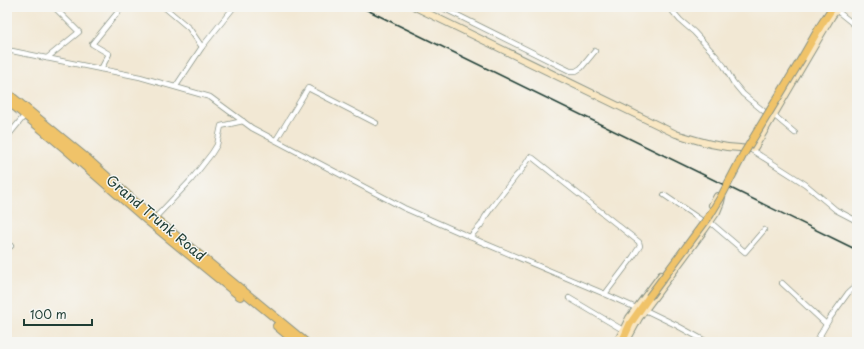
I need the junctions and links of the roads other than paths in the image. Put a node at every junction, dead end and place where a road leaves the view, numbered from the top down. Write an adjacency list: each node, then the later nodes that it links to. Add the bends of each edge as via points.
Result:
1 (54, 7): 14 (street, via 79,32)
2 (122, 7): 15 (street, via 92,44 109,54)
3 (164, 7): 11 (street, via 189,28)
4 (234, 7): 11 (street)
5 (415, 7): 27 (main road, via 676,134 708,144)
6 (441, 7): 13 (street, via 570,71 581,68)
7 (669, 7): 19 (street, via 716,56 743,94)
8 (829, 7): 19 (main road)
9 (836, 8): 10 (street); 21 (main road); 50 (main road, bridge, via 802,58 710,215 630,324)
10 (857, 27)
11 (202, 47): 16 (street)
12 (7, 50): 14 (street)
13 (595, 51)
14 (47, 58): 15 (street)
15 (101, 69): 16 (street)
16 (176, 86): 22 (street, via 210,97)
17 (7, 93): 30 (highway, Grand Trunk Road)
18 (7, 100): 20 (highway, Grand Trunk Road)
19 (766, 113): 21 (street); 27 (main road, via 747,142)
20 (25, 115): 25 (street); 47 (highway, Grand Trunk Road, via 147,220)
21 (773, 116): 24 (street); 28 (main road, via 755,147)
22 (243, 121): 26 (street); 30 (street, via 221,126 217,145 212,153 191,180)
23 (376, 123): 26 (street, via 308,88)
24 (795, 133)
25 (7, 137)
26 (276, 140): 35 (street, via 404,208)
27 (740, 148): 28 (main road)
28 (750, 150): 32 (street, via 805,184 836,210)
29 (664, 195): 31 (street)
30 (155, 218): 48 (highway, Grand Trunk Road)
31 (702, 220): 33 (street); 33 (main road, via 720,196 720,205); 42 (main road)
32 (857, 220)
33 (709, 223): 34 (street, via 745,252); 43 (main road)
34 (764, 230)
35 (470, 237): 40 (street); 40 (street, via 530,157 533,158 639,242 640,246 633,257)
36 (11, 246): 37 (street)
37 (7, 249)
38 (782, 283): 44 (street)
39 (857, 285): 44 (street, via 848,293)
40 (605, 294): 42 (street)
41 (569, 298): 45 (street)
42 (636, 308): 45 (main road)
43 (645, 310): 51 (main road); 52 (street)
44 (826, 324): 46 (street)
45 (623, 330): 49 (main road)
46 (820, 336): 53 (street); 54 (street)
47 (296, 342)
48 (305, 342)
49 (617, 342)
50 (622, 342)
51 (626, 342)
52 (707, 342)
53 (816, 342)
54 (828, 342)

